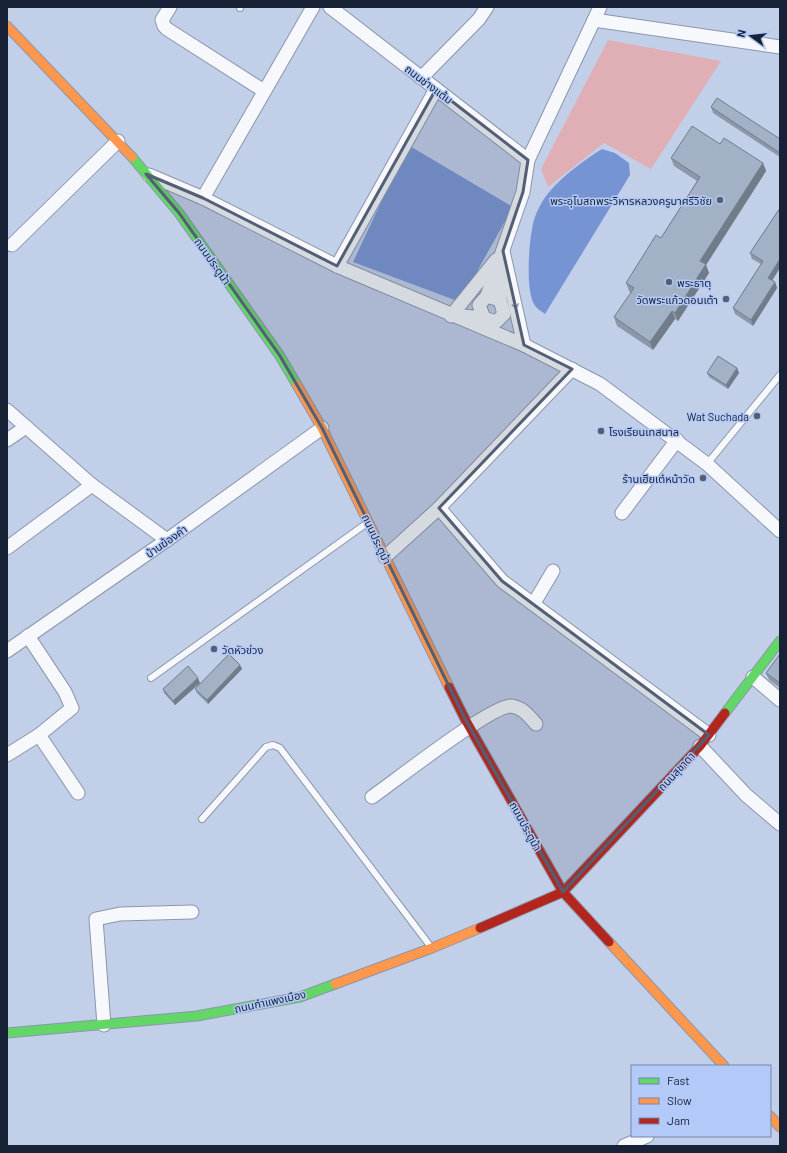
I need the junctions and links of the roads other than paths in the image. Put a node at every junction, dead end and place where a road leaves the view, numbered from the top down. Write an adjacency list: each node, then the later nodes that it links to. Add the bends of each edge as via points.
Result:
1 (170, 7): 11 (street, via 162,20 167,30)
2 (313, 7): 11 (street)
3 (330, 7): 9 (street, ถนนช่างแต้ม)
4 (486, 7): 9 (street, via 479,19)
5 (600, 7): 6 (street)
6 (594, 20): 8 (street); 13 (street)
7 (9, 31): 12 (main road, ถนนประตูม้า)
8 (780, 47)
9 (421, 78): 10 (street, ถนนช่างแต้ม)
10 (436, 89): 13 (street, ถนนช่างแต้ม); 18 (street)
11 (264, 91): 15 (street)
12 (118, 141): 14 (main road, ถนนประตูม้า); 16 (street)
13 (528, 160): 17 (street, via 523,192)
14 (146, 174): 15 (street); 28 (main road, ถนนประตูม้า, via 179,214 280,356)
15 (203, 198): 18 (street)
16 (12, 245)
17 (503, 251): 19 (street); 20 (street); 21 (street); 23 (street, one-way to 23)
18 (337, 266): 21 (street)
19 (483, 300): 20 (street); 21 (street); 22 (street)
20 (500, 300): 22 (street)
21 (451, 316): 22 (street); 23 (street)
22 (495, 318): 23 (street)
23 (524, 345): 24 (street)
24 (572, 369): 30 (street, via 600,384); 33 (street)
25 (780, 375): 31 (lane)
26 (7, 410): 27 (street)
27 (26, 427): 29 (street); 32 (street)
28 (322, 428): 35 (main road, ถนนประตูม้า); 37 (street, บ้านฆ้องคำ)
29 (7, 440)
30 (677, 440): 31 (street); 34 (street)
31 (707, 464): 36 (street)
32 (92, 485): 37 (street); 38 (street)
33 (439, 508): 39 (street); 41 (street, via 502,581)
34 (622, 513)
35 (369, 522): 39 (main road, ถนนประตูม้า); 46 (lane)
36 (780, 531)
37 (167, 540): 42 (street, บ้านฆ้องคำ)
38 (7, 548)
39 (385, 557): 49 (main road, ถนนประตูม้า)
40 (553, 571): 41 (street)
41 (534, 603): 51 (street)
42 (28, 636): 44 (street, บ้านฆ้องคำ); 50 (street, via 72,705 68,713)
43 (780, 642): 45 (main road, ถนนสุชาดา)
44 (7, 651)
45 (753, 677): 47 (street); 51 (main road, ถนนสุชาดา)
46 (150, 678)
47 (780, 700)
48 (536, 724): 49 (street, via 527,714 511,706)
49 (470, 726): 55 (street); 58 (main road, ถนนประตูม้า)
50 (39, 735): 53 (street); 54 (street)
51 (709, 735): 52 (main road, ถนนสุชาดา)
52 (700, 746): 57 (street, via 746,795); 58 (main road, ถนนสุชาดา)
53 (7, 755)
54 (78, 793)
55 (372, 797)
56 (202, 819): 60 (lane, via 266,747 273,745 280,748)
57 (780, 824)
58 (563, 892): 60 (main road, ถนนกำแพงเมือง); 63 (main road, ถนนประตูม้า)
59 (192, 912): 61 (street, via 120,914 96,919)
60 (432, 948): 61 (main road, ถนนกำแพงเมือง, via 300,997 197,1016)
61 (104, 1025): 62 (main road, ถนนกำแพงเมือง)
62 (7, 1033)
63 (723, 1065)
64 (771, 1117): 65 (main road)
65 (780, 1127)
66 (645, 1137): 67 (street)
67 (624, 1146)

